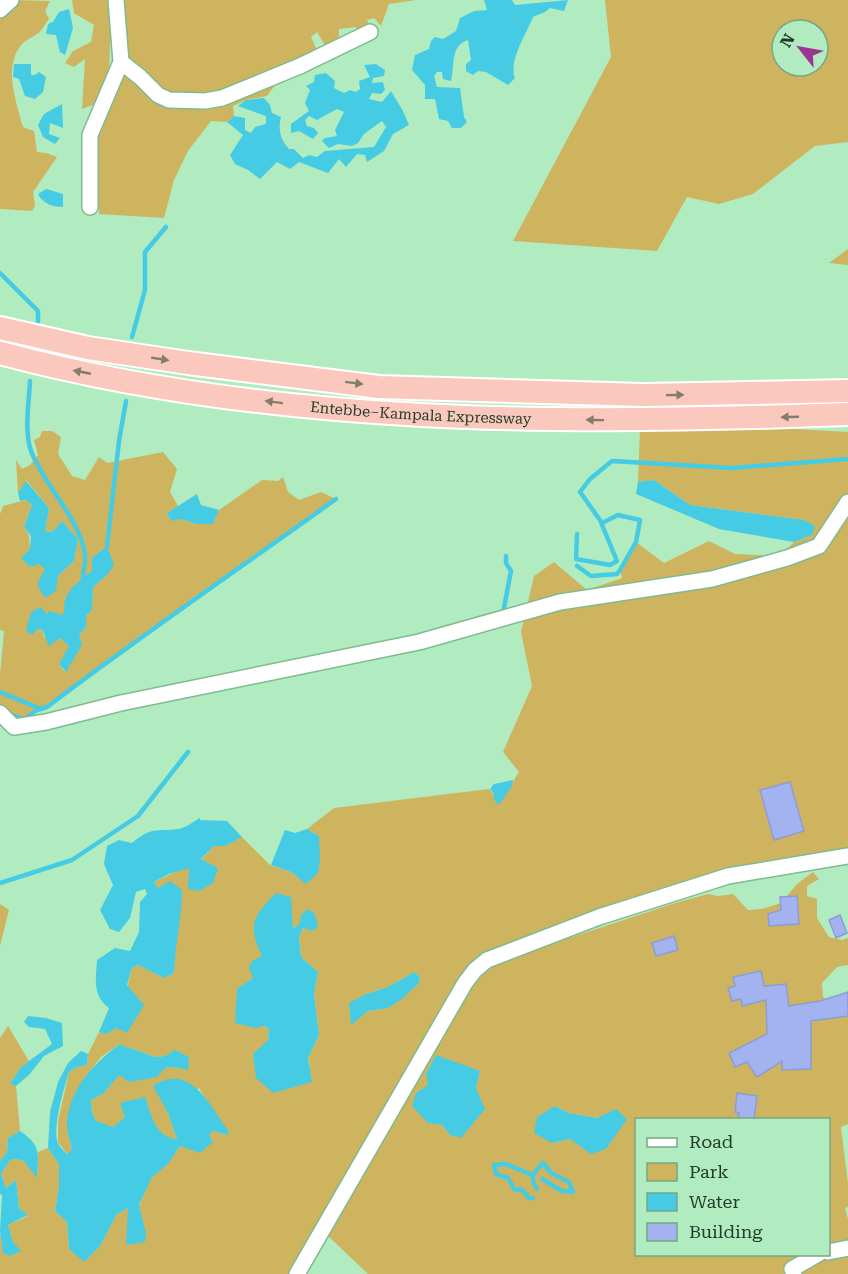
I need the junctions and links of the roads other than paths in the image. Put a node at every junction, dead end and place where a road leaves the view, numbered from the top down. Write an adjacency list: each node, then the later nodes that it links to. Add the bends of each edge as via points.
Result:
1 (11, 0): 3 (street)
2 (116, 0): 5 (street)
3 (0, 10)
4 (370, 32): 5 (street, via 222,98 169,100)
5 (121, 62): 6 (street, via 90,135)
6 (90, 207)
7 (0, 328): 9 (highway, Entebbe–Kampala Expressway, one-way to 9, via 143,357 379,387 643,395)
8 (0, 353): 10 (highway, Entebbe–Kampala Expressway, one-way to 8, via 615,421 455,417 180,391)
9 (848, 391)
10 (848, 414)
11 (848, 502): 12 (street, via 819,546 712,579 560,602 419,642 46,722 14,727)
12 (0, 713)
13 (848, 856): 17 (street, via 728,876 599,917 487,960 465,983)
14 (848, 1248): 15 (street)
15 (830, 1252)
16 (815, 1256): 18 (street, via 792,1269)
17 (297, 1274)
18 (794, 1274)

